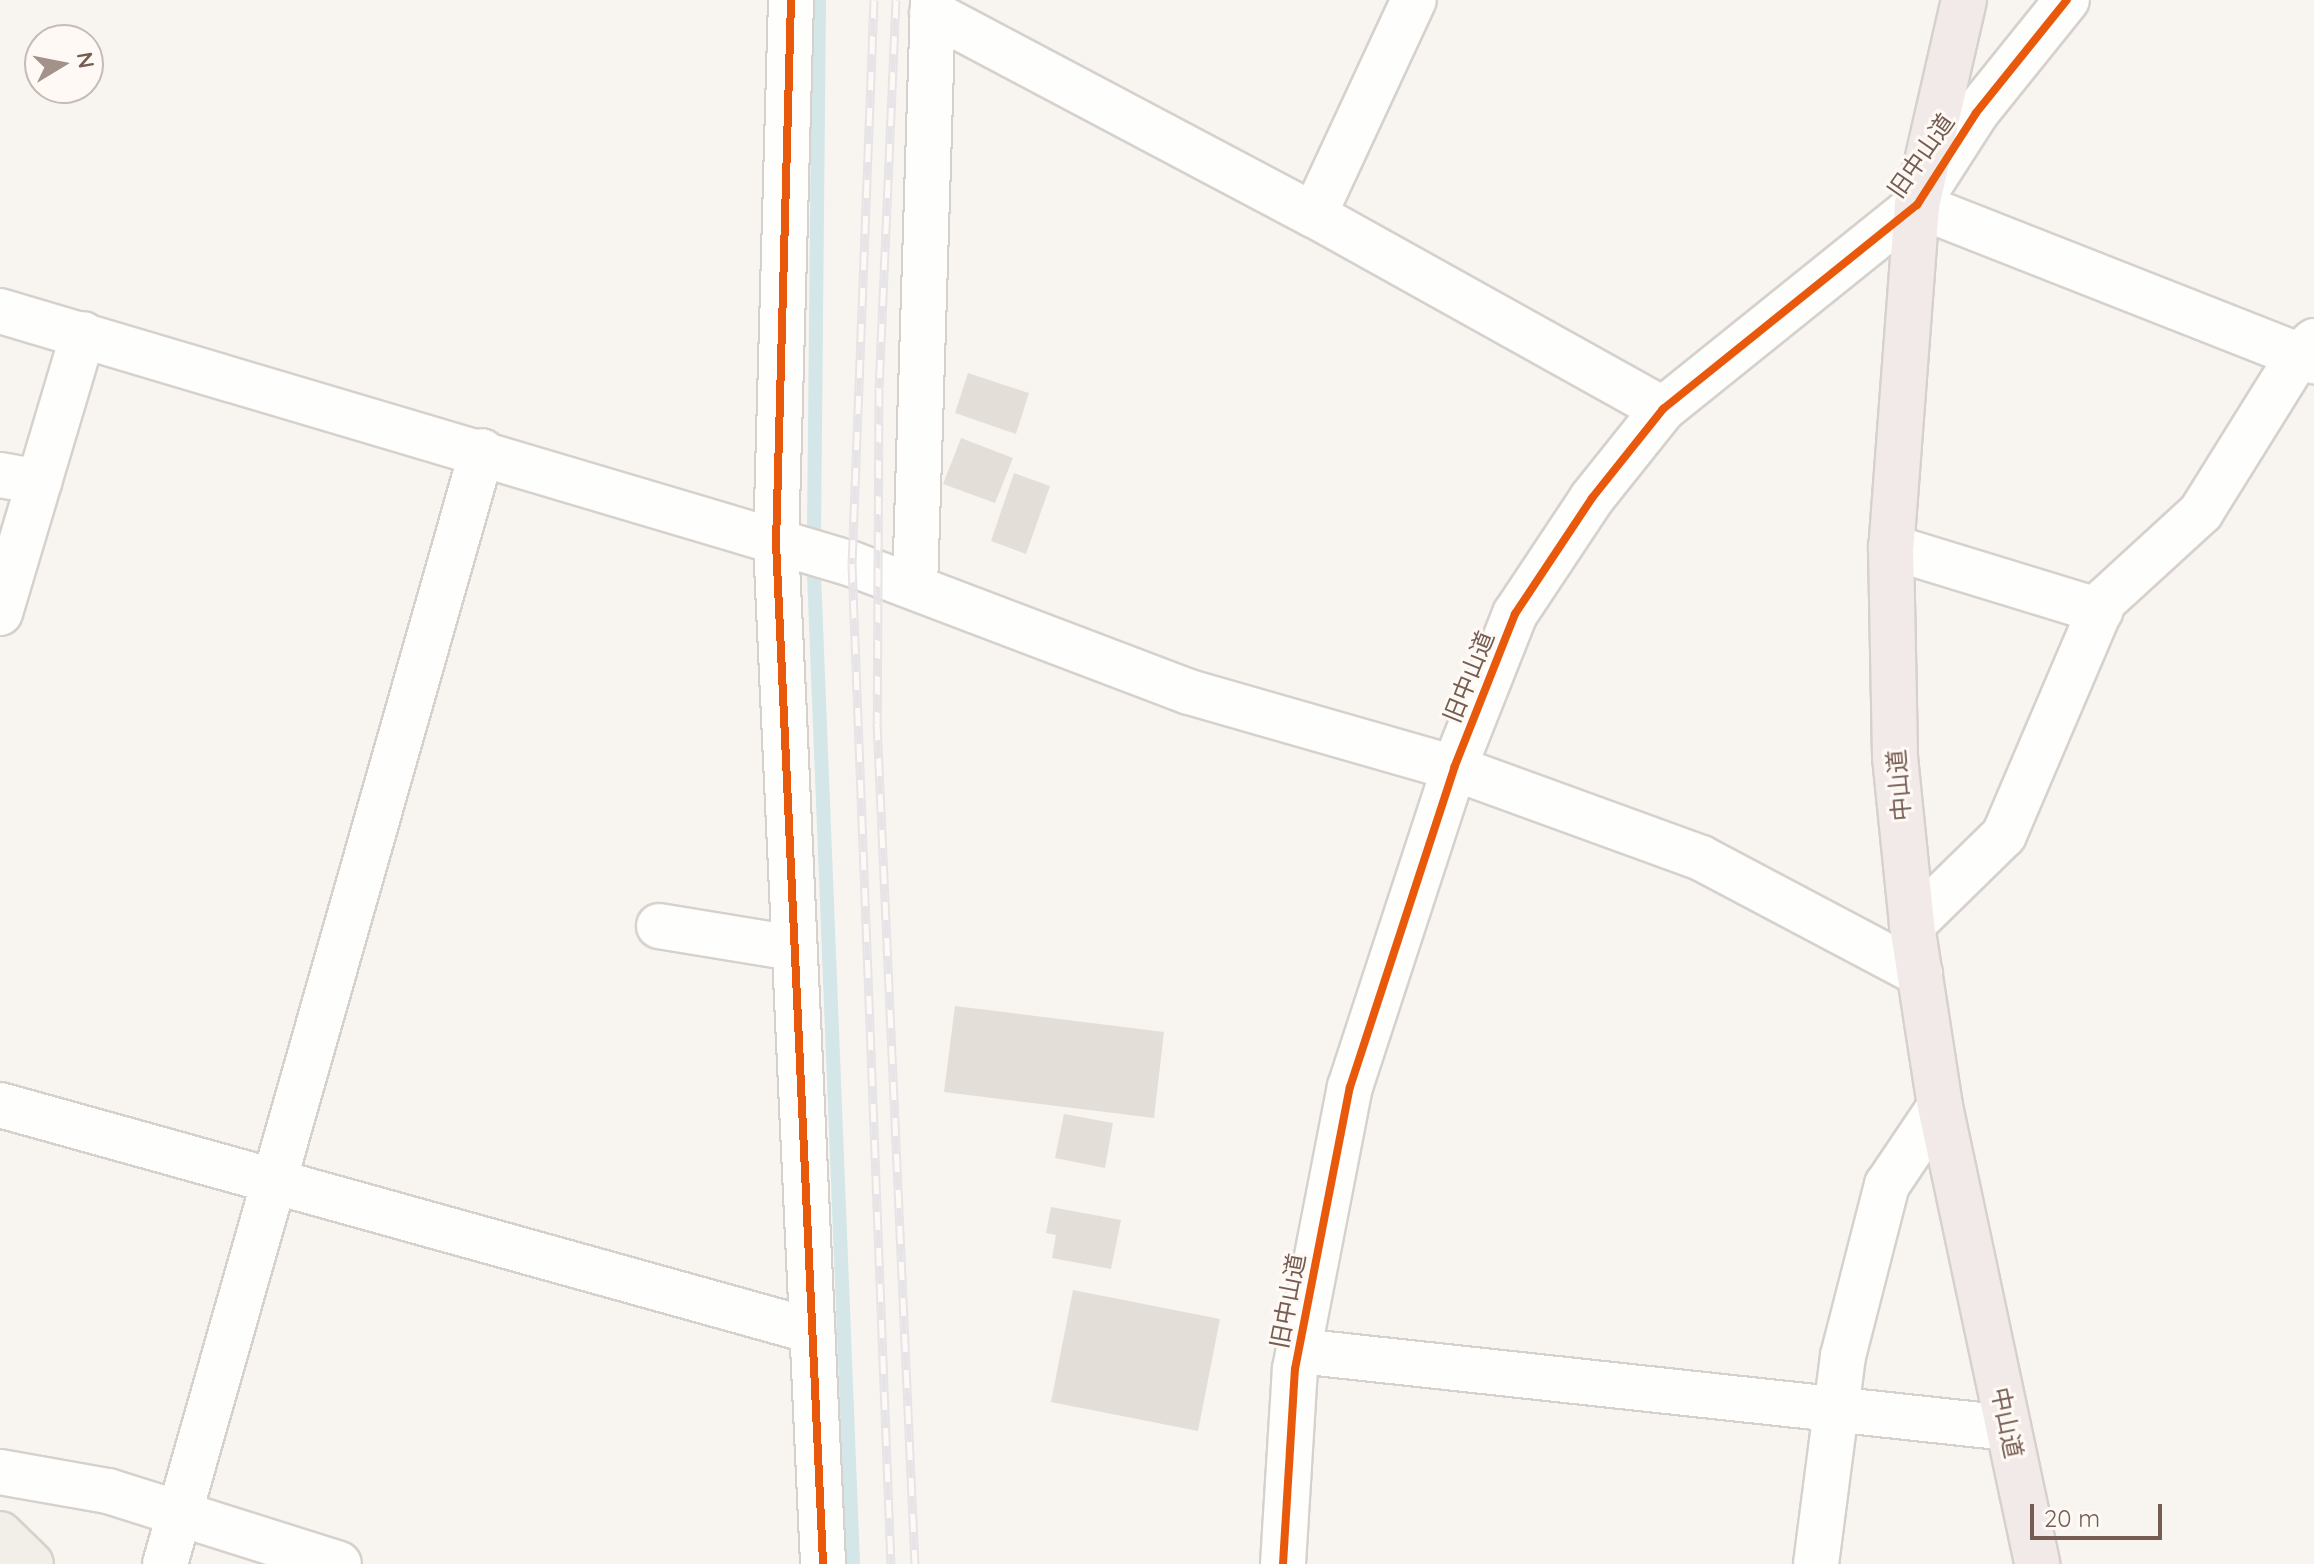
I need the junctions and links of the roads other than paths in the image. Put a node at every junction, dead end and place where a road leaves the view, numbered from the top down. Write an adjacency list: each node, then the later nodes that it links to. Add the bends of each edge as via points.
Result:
1 (791, 0): 14 (street)
2 (1414, 0): 7 (street)
3 (1964, 0): 6 (highway, 中山道)
4 (2067, 0): 6 (street, 旧中山道, via 1976,113)
5 (932, 7): 7 (street); 16 (street)
6 (1917, 205): 10 (street); 11 (street, 旧中山道); 15 (highway, 中山道)
7 (1314, 215): 11 (street)
8 (0, 311): 9 (street)
9 (83, 334): 12 (street); 13 (street)
10 (2309, 353): 17 (street, via 2201,512 2104,601)
11 (1663, 409): 19 (street, 旧中山道, via 1592,498 1515,614)
12 (482, 451): 14 (street); 26 (street)
13 (19, 479): 18 (street)
14 (776, 543): 16 (street); 22 (street)
15 (1891, 547): 17 (street); 20 (highway, 中山道, via 1895,757)
16 (915, 587): 19 (street, via 1189,692)
17 (2100, 611): 20 (street, via 2004,835)
18 (0, 613)
19 (1454, 768): 23 (street, via 1701,858); 28 (street, 旧中山道, via 1350,1087)
20 (1912, 925): 23 (highway, 中山道)
21 (659, 926): 22 (street)
22 (794, 948): 27 (street)
23 (1920, 974): 25 (highway, 中山道)
24 (0, 1105): 26 (street)
25 (1940, 1106): 29 (street, via 1887,1185 1843,1356); 30 (highway, 中山道)
26 (274, 1180): 27 (street); 32 (street)
27 (812, 1331): 37 (street)
28 (1299, 1351): 29 (street); 38 (street, 旧中山道)
29 (1836, 1411): 30 (street); 39 (street)
30 (2008, 1428): 40 (highway, 中山道)
31 (0, 1472): 32 (street, via 108,1491)
32 (180, 1514): 35 (street); 36 (street)
33 (0, 1534): 34 (main road)
34 (31, 1564)
35 (165, 1564)
36 (339, 1564)
37 (823, 1564)
38 (1283, 1564)
39 (1816, 1564)
40 (2037, 1564)

